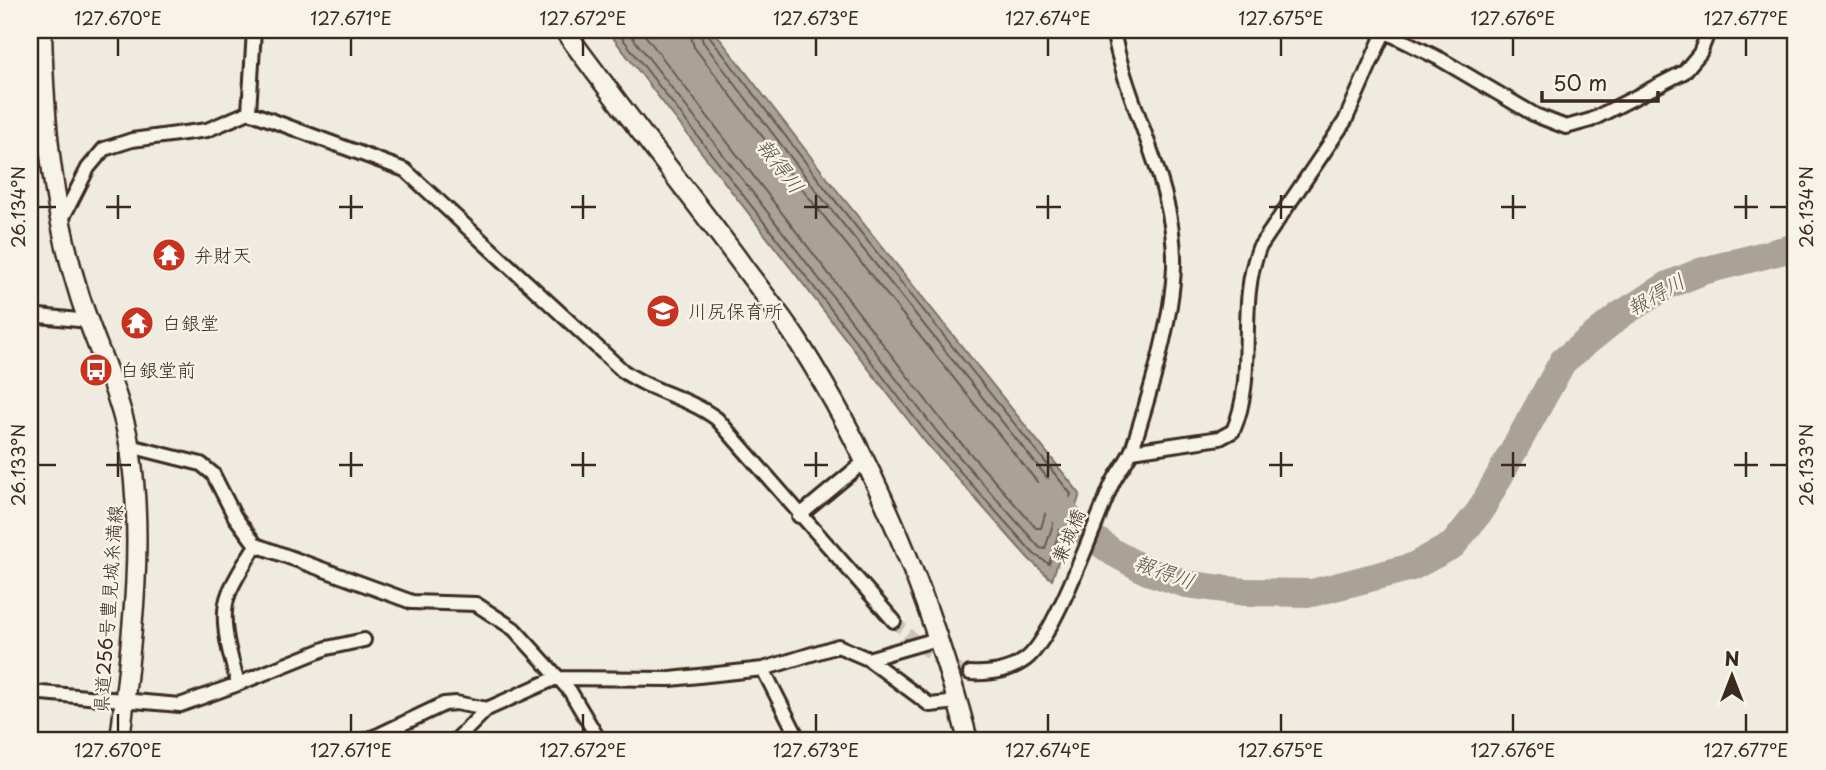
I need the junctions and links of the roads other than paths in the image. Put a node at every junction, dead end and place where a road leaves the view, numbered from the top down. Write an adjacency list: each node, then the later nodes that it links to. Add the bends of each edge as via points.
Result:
1 (42, 30): 8 (street, 県道256号豊見城糸満線)
2 (254, 30): 7 (street)
3 (564, 30): 14 (street, via 798,342)
4 (1113, 30): 13 (street, 兼城橋, via 1165,198 1174,265 1168,316)
5 (1385, 30): 6 (street, via 1535,116 1566,127 1591,120 1684,72 1700,53); 13 (street, via 1345,121 1259,248 1251,270 1243,397 1233,432)
6 (1709, 30)
7 (249, 112): 9 (street, via 207,130 132,140 104,149 88,168); 15 (street, via 405,170 623,371 640,383 702,407 717,419)
8 (38, 122): 9 (street, 県道256号豊見城糸満線)
9 (60, 224): 11 (street, 県道256号豊見城糸満線)
10 (30, 314): 11 (street)
11 (89, 321): 12 (street, 県道256号豊見城糸満線)
12 (130, 446): 16 (street, via 201,464 213,474); 26 (street, 県道256号豊見城糸満線, via 138,526)
13 (1132, 451): 22 (street, 兼城橋, via 1114,480 1038,645 1025,659 987,674)
14 (864, 462): 15 (street); 18 (street)
15 (799, 516): 17 (street)
16 (256, 545): 23 (street, via 412,602 477,604 514,629); 24 (street, via 228,594 226,607)
17 (894, 621)
18 (937, 639): 20 (street); 27 (street)
19 (364, 640): 24 (street, via 327,648)
20 (868, 659): 21 (street, via 838,646); 27 (street, via 930,705)
21 (763, 669): 23 (street, via 671,679); 34 (street)
22 (970, 673)
23 (556, 678): 28 (street); 33 (street, via 570,691)
24 (238, 684): 26 (street, via 180,705)
25 (30, 692): 26 (street)
26 (124, 701): 30 (street, 県道256号豊見城糸満線)
27 (958, 702): 35 (street)
28 (487, 709): 29 (street, via 444,704); 32 (street)
29 (383, 737): 31 (street)
30 (120, 740)
31 (366, 740)
32 (456, 740)
33 (599, 740)
34 (799, 740)
35 (968, 740)

